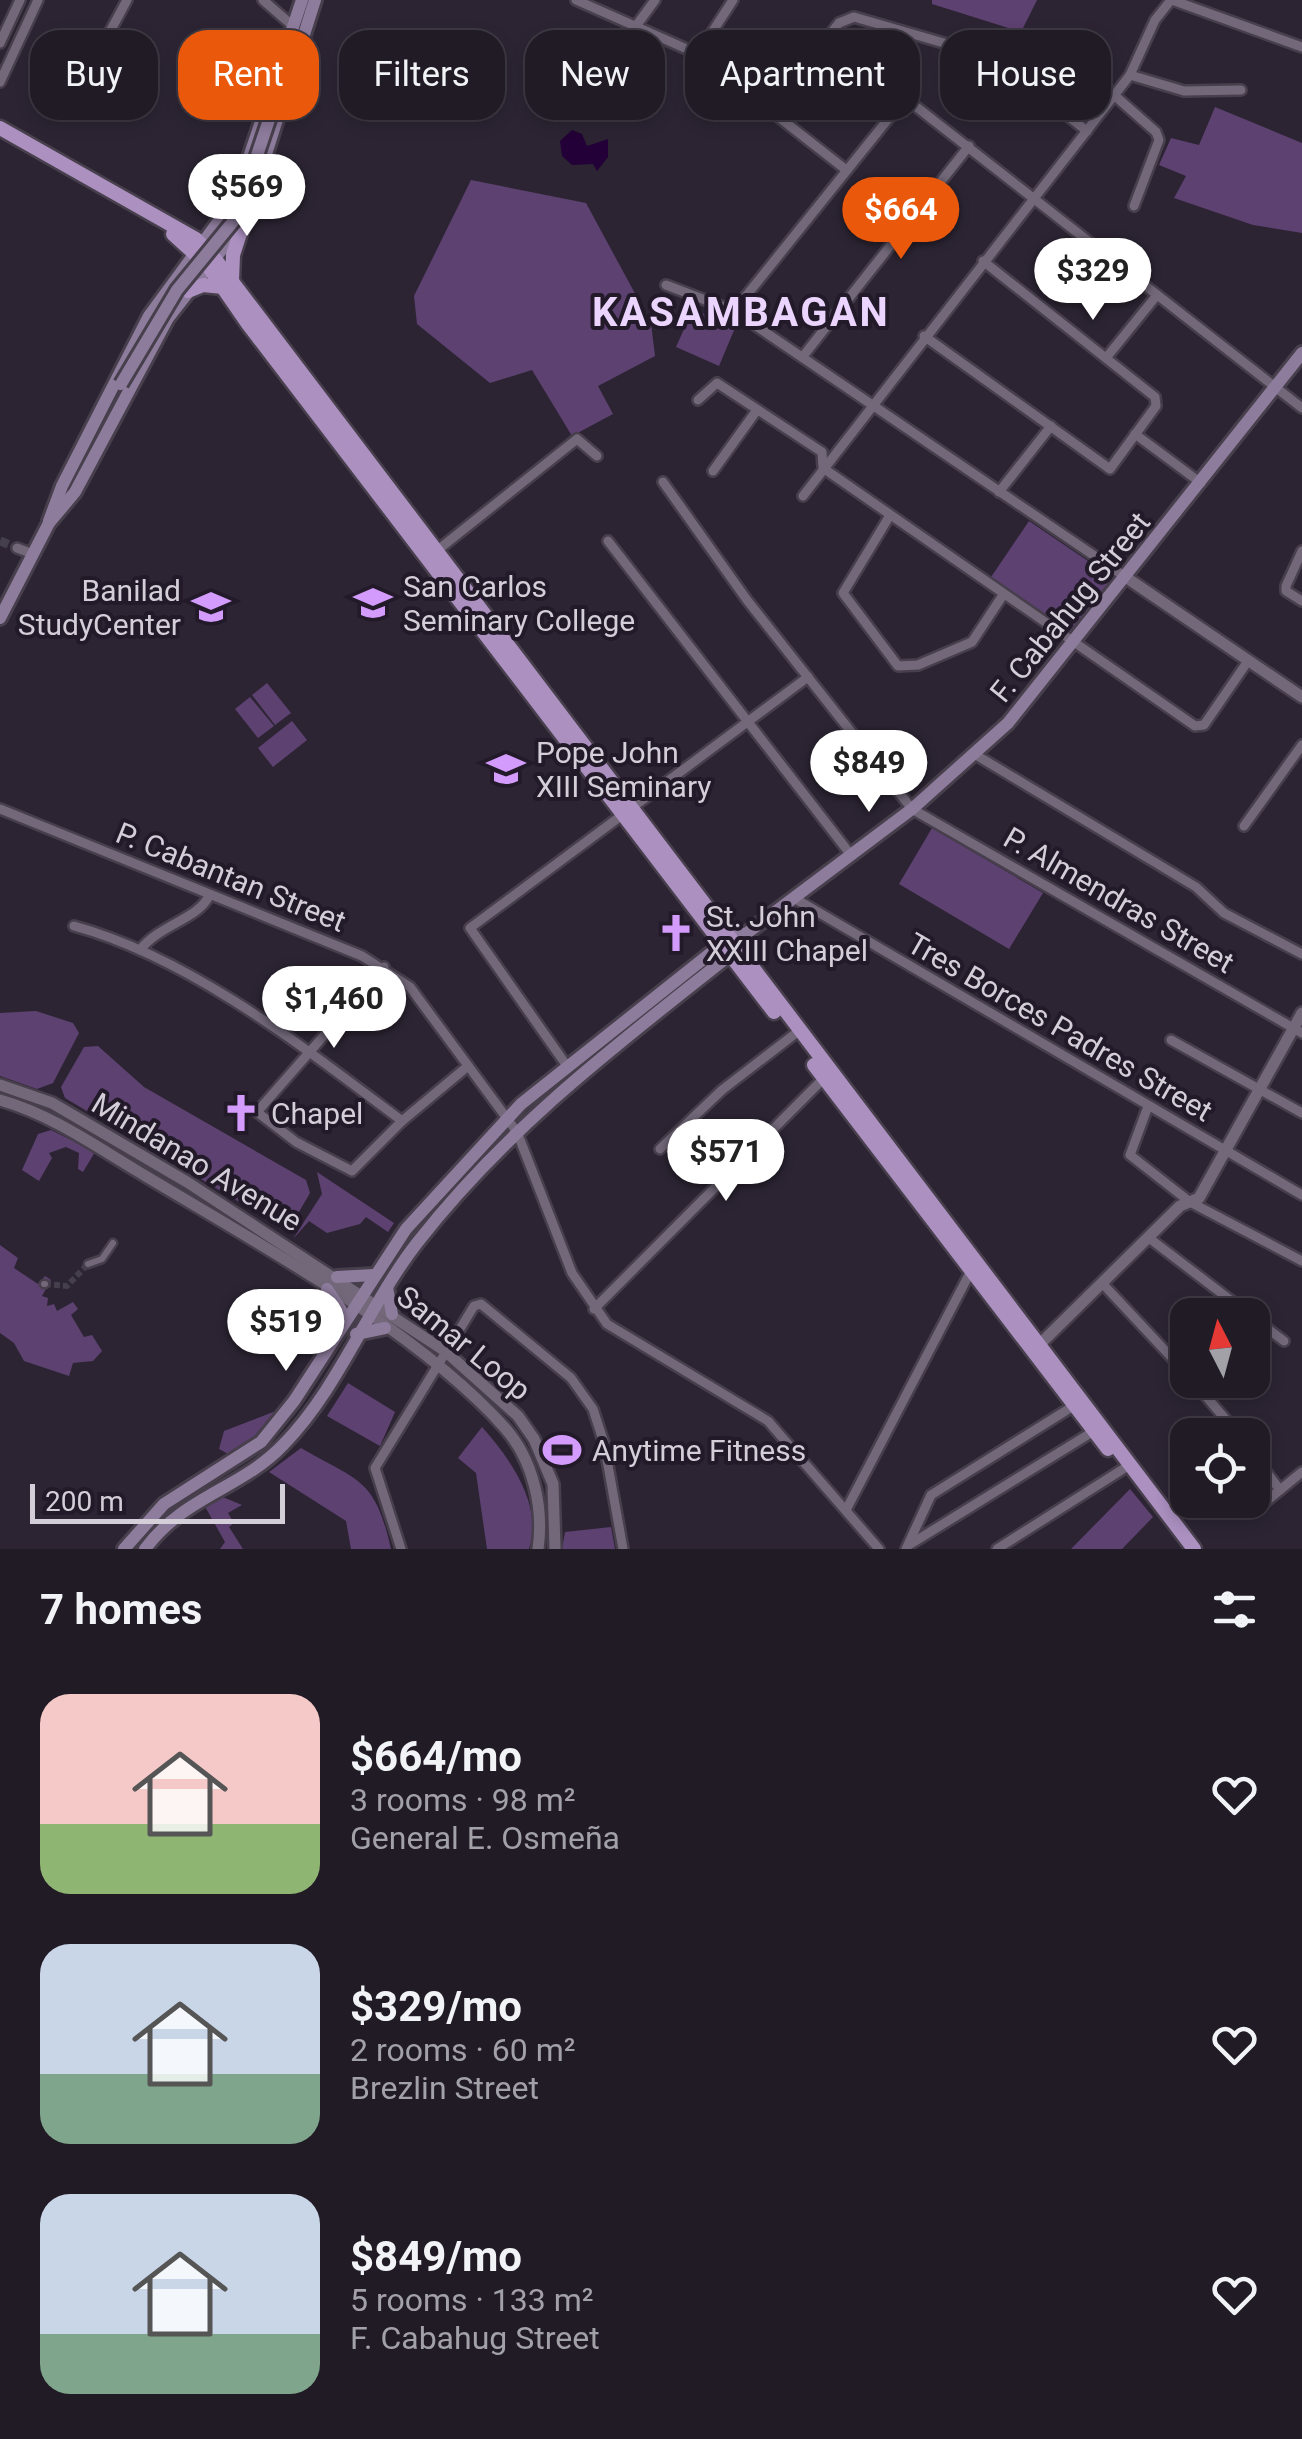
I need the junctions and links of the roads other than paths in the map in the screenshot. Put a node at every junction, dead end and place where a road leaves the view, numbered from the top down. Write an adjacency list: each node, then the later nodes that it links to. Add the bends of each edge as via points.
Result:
1 (20, 0): 17 (street)
2 (38, 0): 21 (street)
3 (127, 0): 12 (street)
4 (263, 0): 10 (street)
5 (309, 0): 10 (main road); 32 (main road); 61 (main road, bridge, via 236,218 177,290)
6 (576, 0): 11 (street)
7 (655, 0): 11 (street)
8 (732, 0): 13 (street)
9 (1171, 0): 18 (street); 20 (street)
10 (292, 26): 31 (main road)
11 (636, 26): 19 (street)
12 (111, 30)
13 (713, 30)
14 (833, 30): 15 (street, via 854,17)
15 (899, 30)
16 (920, 36): 26 (street, via 992,57)
17 (0, 43)
18 (1302, 47)
19 (685, 48)
20 (1130, 75): 22 (street, via 1184,91); 23 (street)
21 (0, 82)
22 (1241, 90)
23 (1114, 96): 26 (street); 30 (street, via 1159,140)
24 (783, 120): 28 (street)
25 (0, 128): 33 (main road)
26 (1087, 131): 29 (street)
27 (969, 146): 28 (street, via 902,99); 29 (street); 44 (street)
28 (845, 168): 41 (street)
29 (1034, 198): 35 (street); 40 (street)
30 (1134, 206)
31 (229, 210): 32 (main road, via 234,220); 33 (main road)
32 (245, 220): 34 (main road); 36 (main road)
33 (199, 249): 34 (main road); 38 (main road)
34 (211, 262): 36 (main road); 39 (main road)
35 (983, 262): 42 (street); 45 (street)
36 (228, 284): 39 (main road); 66 (main road)
37 (666, 285): 41 (street)
38 (168, 289): 39 (main road); 61 (main road, via 114,378)
39 (185, 294): 61 (main road, via 75,492)
40 (1157, 295): 45 (street); 46 (street)
41 (734, 311): 44 (street)
42 (924, 336): 48 (street); 51 (street)
43 (1302, 353): 46 (main road, F. Cabahug Street)
44 (804, 356): 48 (street)
45 (1106, 358): 52 (street, via 1155,397 1156,406)
46 (1274, 388): 49 (street); 57 (main road, F. Cabahug Street)
47 (698, 400): 50 (street, via 712,383)
48 (872, 402): 54 (street); 58 (street)
49 (1302, 408)
50 (757, 410): 54 (street, via 822,452); 55 (street)
51 (1052, 426): 52 (street, via 1110,468); 58 (street)
52 (1135, 434): 57 (street)
53 (596, 456): 66 (street, via 577,439)
54 (823, 468): 59 (street); 60 (street)
55 (713, 471)
56 (663, 482): 73 (street)
57 (1201, 483): 67 (main road, F. Cabahug Street)
58 (999, 492): 67 (street)
59 (803, 496)
60 (888, 517): 68 (street); 68 (street, via 843,593 898,666 918,665 972,642)
61 (48, 523): 65 (main road)
62 (608, 541): 75 (street)
63 (17, 548): 65 (street)
64 (1302, 551): 69 (street, via 1286,591)
65 (33, 554): 70 (main road)
66 (433, 554): 82 (main road)
67 (1128, 578): 71 (main road, F. Cabahug Street); 72 (street)
68 (1004, 595): 71 (street)
69 (1302, 600)
70 (0, 618)
71 (1075, 644): 72 (street, via 1200,726); 77 (main road, F. Cabahug Street)
72 (1248, 661): 74 (street)
73 (808, 676): 75 (street); 80 (street)
74 (1302, 697)
75 (745, 723): 82 (street); 84 (street)
76 (1302, 746): 78 (street)
77 (976, 756): 80 (main road, F. Cabahug Street); 90 (street, via 1196,886 1224,913)
78 (1292, 758): 79 (street); 83 (street)
79 (1302, 766)
80 (912, 809): 84 (main road, F. Cabahug Street); 93 (street, P. Almendras Street)
81 (0, 810): 85 (street, P. Cabantan Street)
82 (628, 811): 88 (main road); 98 (street, via 470,928)
83 (1244, 826)
84 (851, 855): 86 (main road, F. Cabahug Street)
85 (209, 896): 89 (street); 91 (street, P. Cabantan Street)
86 (794, 898): 88 (main road, F. Cabahug Street); 103 (street, Tres Borces Padres Street)
87 (74, 926): 89 (street)
88 (731, 946): 94 (main road); 98 (main road); 107 (main road)
89 (140, 950): 96 (street)
90 (1302, 954)
91 (384, 968): 96 (street); 97 (street, P. Cabantan Street, via 410,987)
92 (1302, 1013): 93 (street)
93 (1298, 1031): 101 (street)
94 (796, 1033): 99 (main road); 108 (street)
95 (1170, 1040): 101 (street)
96 (306, 1052): 106 (street); 106 (street, via 257,1112 296,1142 352,1172)
97 (468, 1066): 105 (street, P. Cabantan Street); 106 (street)
98 (568, 1066): 105 (main road)
99 (828, 1075): 116 (main road); 126 (street)
100 (0, 1085): 118 (street, Mindanao Avenue, via 52,1103)
101 (1259, 1089): 104 (street); 109 (street)
102 (0, 1100): 121 (street, Mindanao Avenue, via 44,1116)
103 (1147, 1109): 109 (street, Tres Borces Padres Street); 111 (street, via 1129,1153)
104 (1302, 1114)
105 (508, 1118): 107 (street, P. Cabantan Street); 117 (main road, via 416,1217)
106 (402, 1121)
107 (517, 1132): 120 (main road); 126 (street, P. Cabantan Street, via 572,1273)
108 (660, 1149)
109 (1225, 1153): 110 (street, Tres Borces Padres Street); 111 (street)
110 (1302, 1196)
111 (1190, 1202): 112 (street); 114 (street)
112 (1149, 1238): 119 (street); 123 (street)
113 (113, 1243): 115 (street, via 102,1260)
114 (1302, 1261)
115 (88, 1264)
116 (973, 1266): 134 (main road); 147 (street)
117 (374, 1275): 118 (main road); 122 (main road)
118 (337, 1277): 122 (street, Mindanao Avenue)
119 (1102, 1282): 134 (street); 136 (street)
120 (387, 1284): 124 (main road); 127 (main road)
121 (327, 1289): 125 (street, Mindanao Avenue); 129 (main road)
122 (362, 1294): 124 (street, Samar Loop); 125 (main road)
123 (1227, 1298)
124 (376, 1302): 127 (street, Samar Loop); 128 (main road)
125 (354, 1306): 128 (street, Samar Loop); 129 (main road)
126 (594, 1309): 147 (street, P. Cabantan Street, via 631,1342 768,1420)
127 (392, 1314): 135 (street, Samar Loop)
128 (367, 1315): 130 (street, Samar Loop); 132 (main road)
129 (343, 1325): 149 (main road, via 261,1442 164,1504)
130 (385, 1328): 132 (main road); 137 (street, Samar Loop)
131 (1270, 1330): 133 (street)
132 (356, 1334): 150 (main road, via 282,1446 177,1513)
133 (1284, 1341)
134 (1037, 1347): 139 (main road); 142 (main road)
135 (446, 1351): 137 (street); 153 (street, Samar Loop, via 534,1439 552,1484); 154 (street, via 481,1304 572,1378 599,1422)
136 (1170, 1356)
137 (436, 1364): 151 (street, via 376,1468); 152 (street, Samar Loop, via 506,1429 525,1458 540,1512)
138 (1207, 1398): 140 (street)
139 (1075, 1405): 141 (main road); 148 (street, via 931,1495)
140 (1224, 1418)
141 (1094, 1431): 142 (main road); 148 (street)
142 (1127, 1467): 156 (street); 157 (main road); 158 (main road)
143 (1302, 1472): 145 (street)
144 (1270, 1477): 145 (street)
145 (1280, 1490): 146 (street)
146 (1270, 1498)
147 (846, 1510): 155 (street, P. Cabantan Street)
148 (907, 1547)
149 (124, 1549)
150 (145, 1549)
151 (401, 1549)
152 (538, 1549)
153 (555, 1549)
154 (623, 1549)
155 (879, 1549)
156 (997, 1549)
157 (1183, 1549)
158 (1194, 1549)

